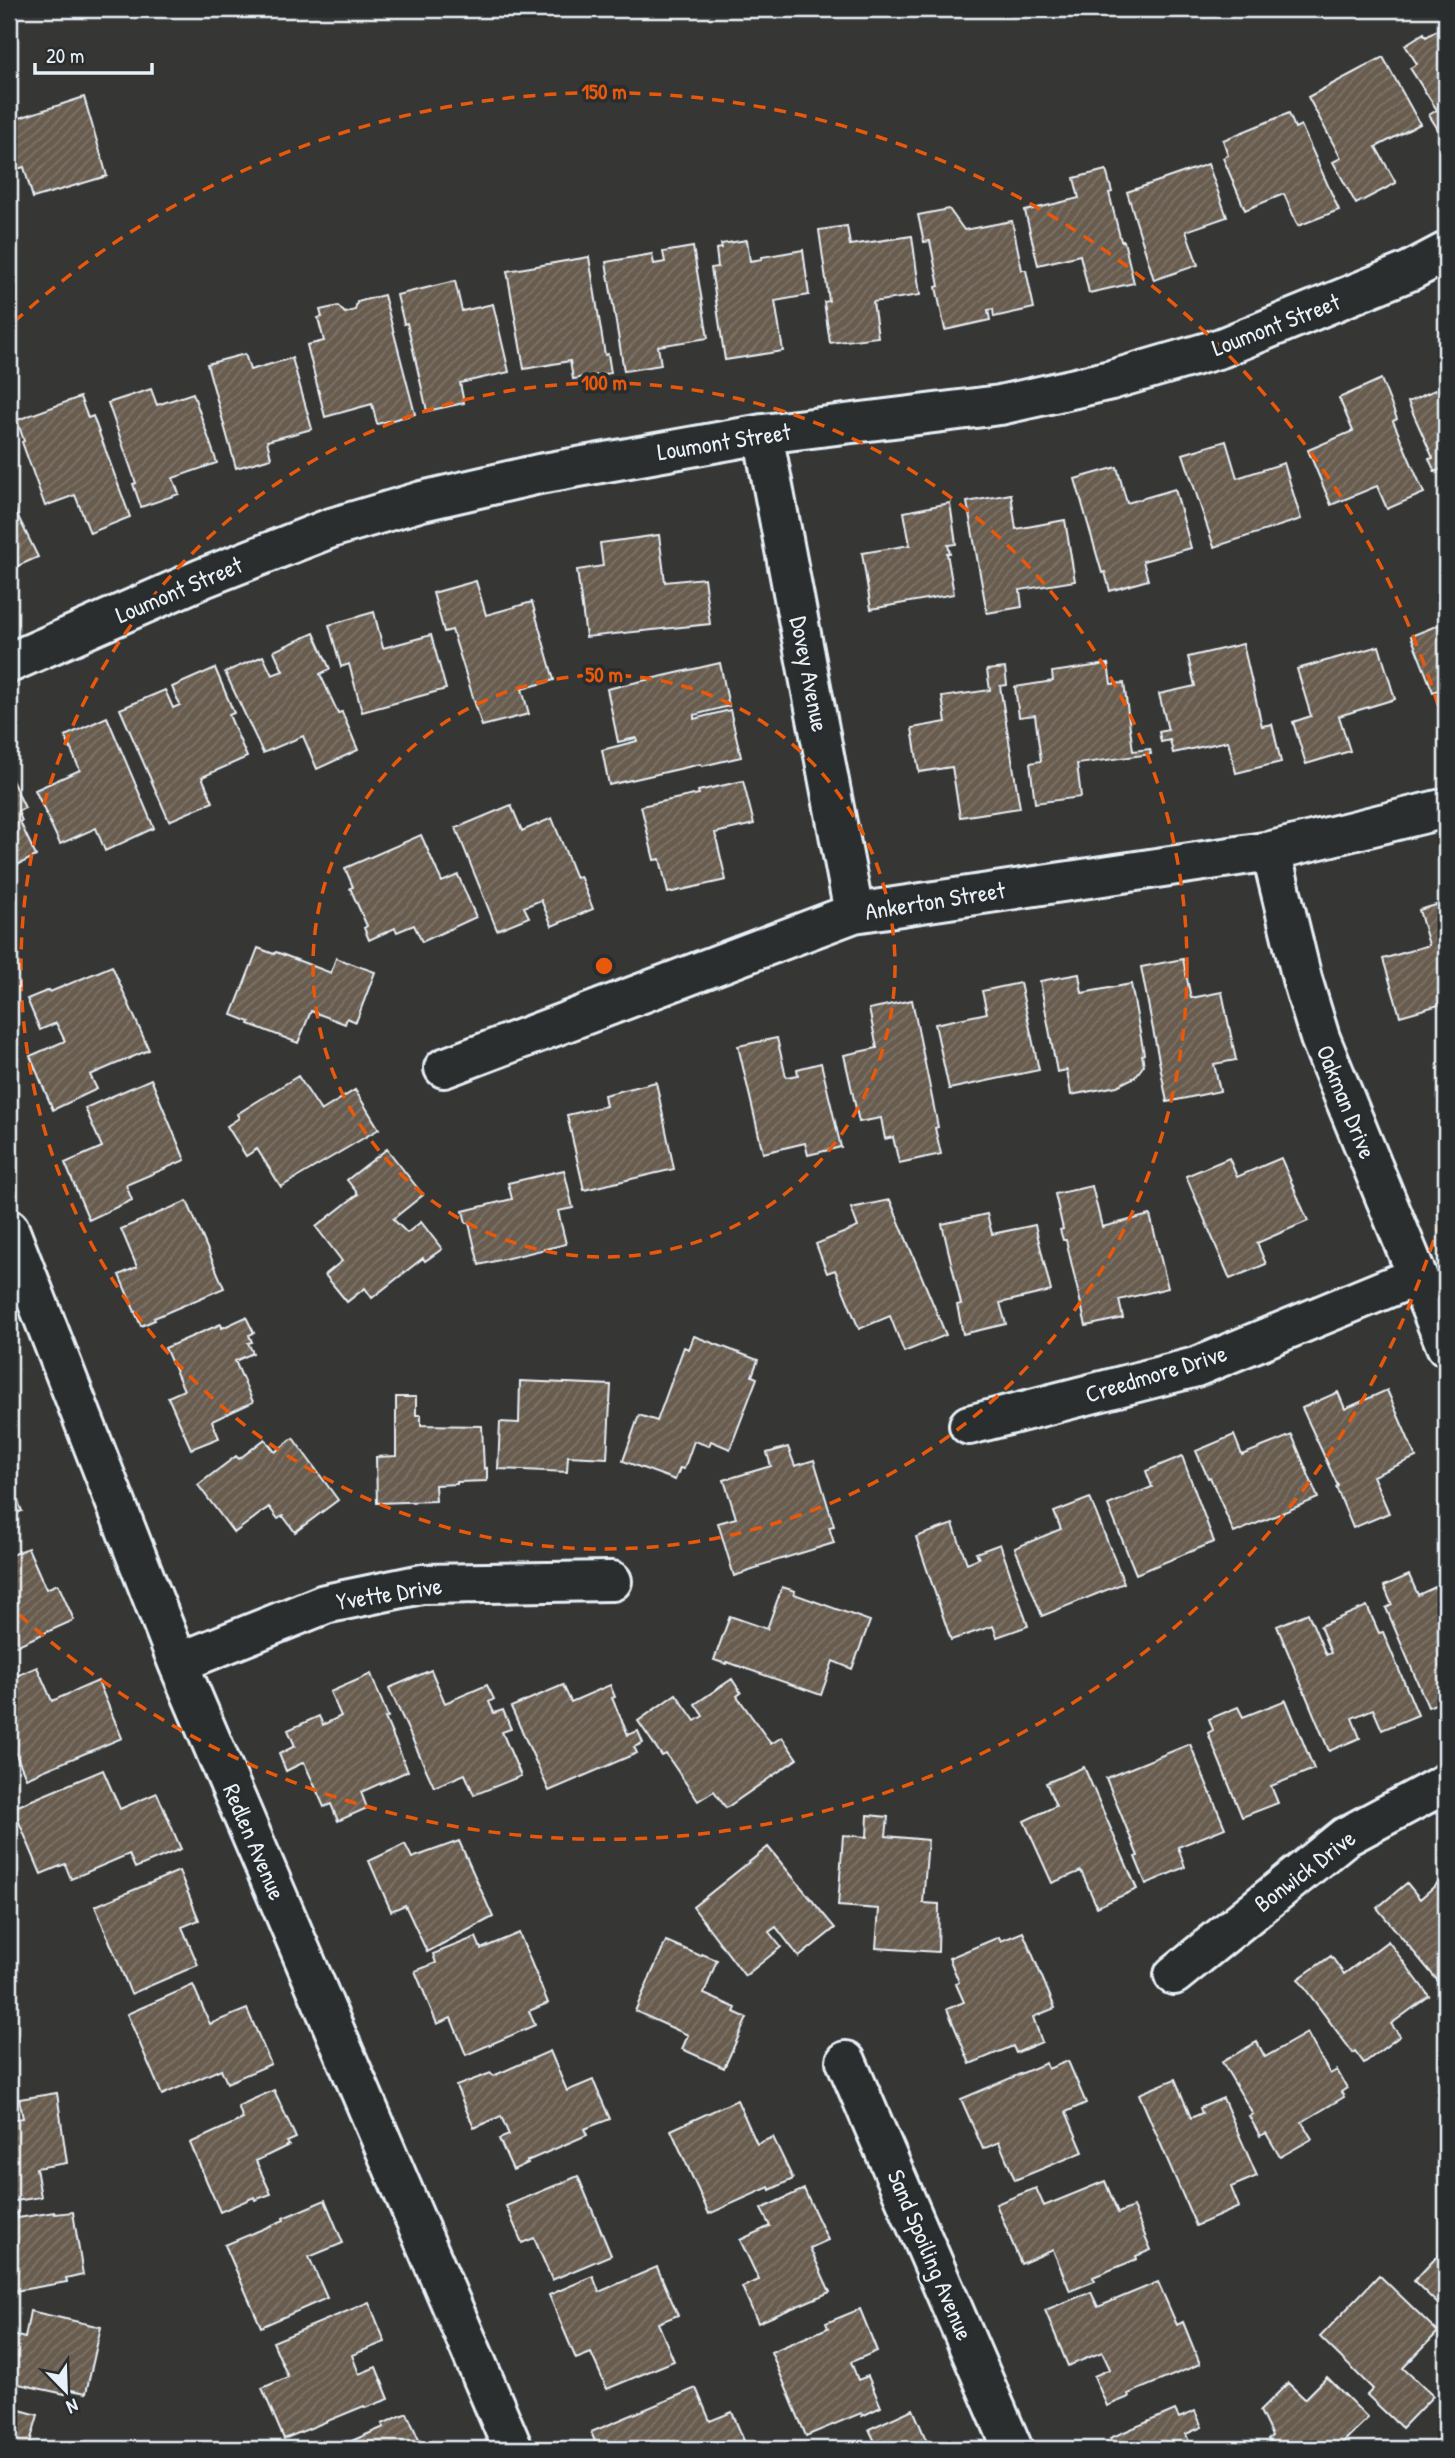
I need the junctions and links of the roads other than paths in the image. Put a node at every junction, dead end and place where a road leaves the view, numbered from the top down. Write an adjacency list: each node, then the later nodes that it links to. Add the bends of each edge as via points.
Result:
1 (1446, 252): 2 (street, Loumont Street, via 1221,348 1111,380 1000,405)
2 (763, 434): 3 (street, Loumont Street, via 540,474 331,528); 6 (street, Dovey Avenue)
3 (9, 663)
4 (1446, 808): 5 (street, Ankerton Street)
5 (1271, 851): 6 (street, Ankerton Street); 9 (street, Oakman Drive, via 1320,1038)
6 (854, 914): 7 (street, Ankerton Street)
7 (444, 1068)
8 (9, 1230): 13 (street, Redlen Avenue)
9 (1417, 1276): 10 (street, Oakman Drive); 11 (street, Creedmore Drive, via 1196,1367)
10 (1446, 1346)
11 (969, 1426)
12 (612, 1581): 13 (street, Yvette Drive, via 422,1584 326,1604)
13 (178, 1663): 17 (street, Redlen Avenue)
14 (1446, 1783): 15 (street, Bonwick Drive, via 1345,1837)
15 (1174, 1975)
16 (846, 2061): 18 (street, Sand Spoiling Avenue)
17 (513, 2449)
18 (1013, 2449)

